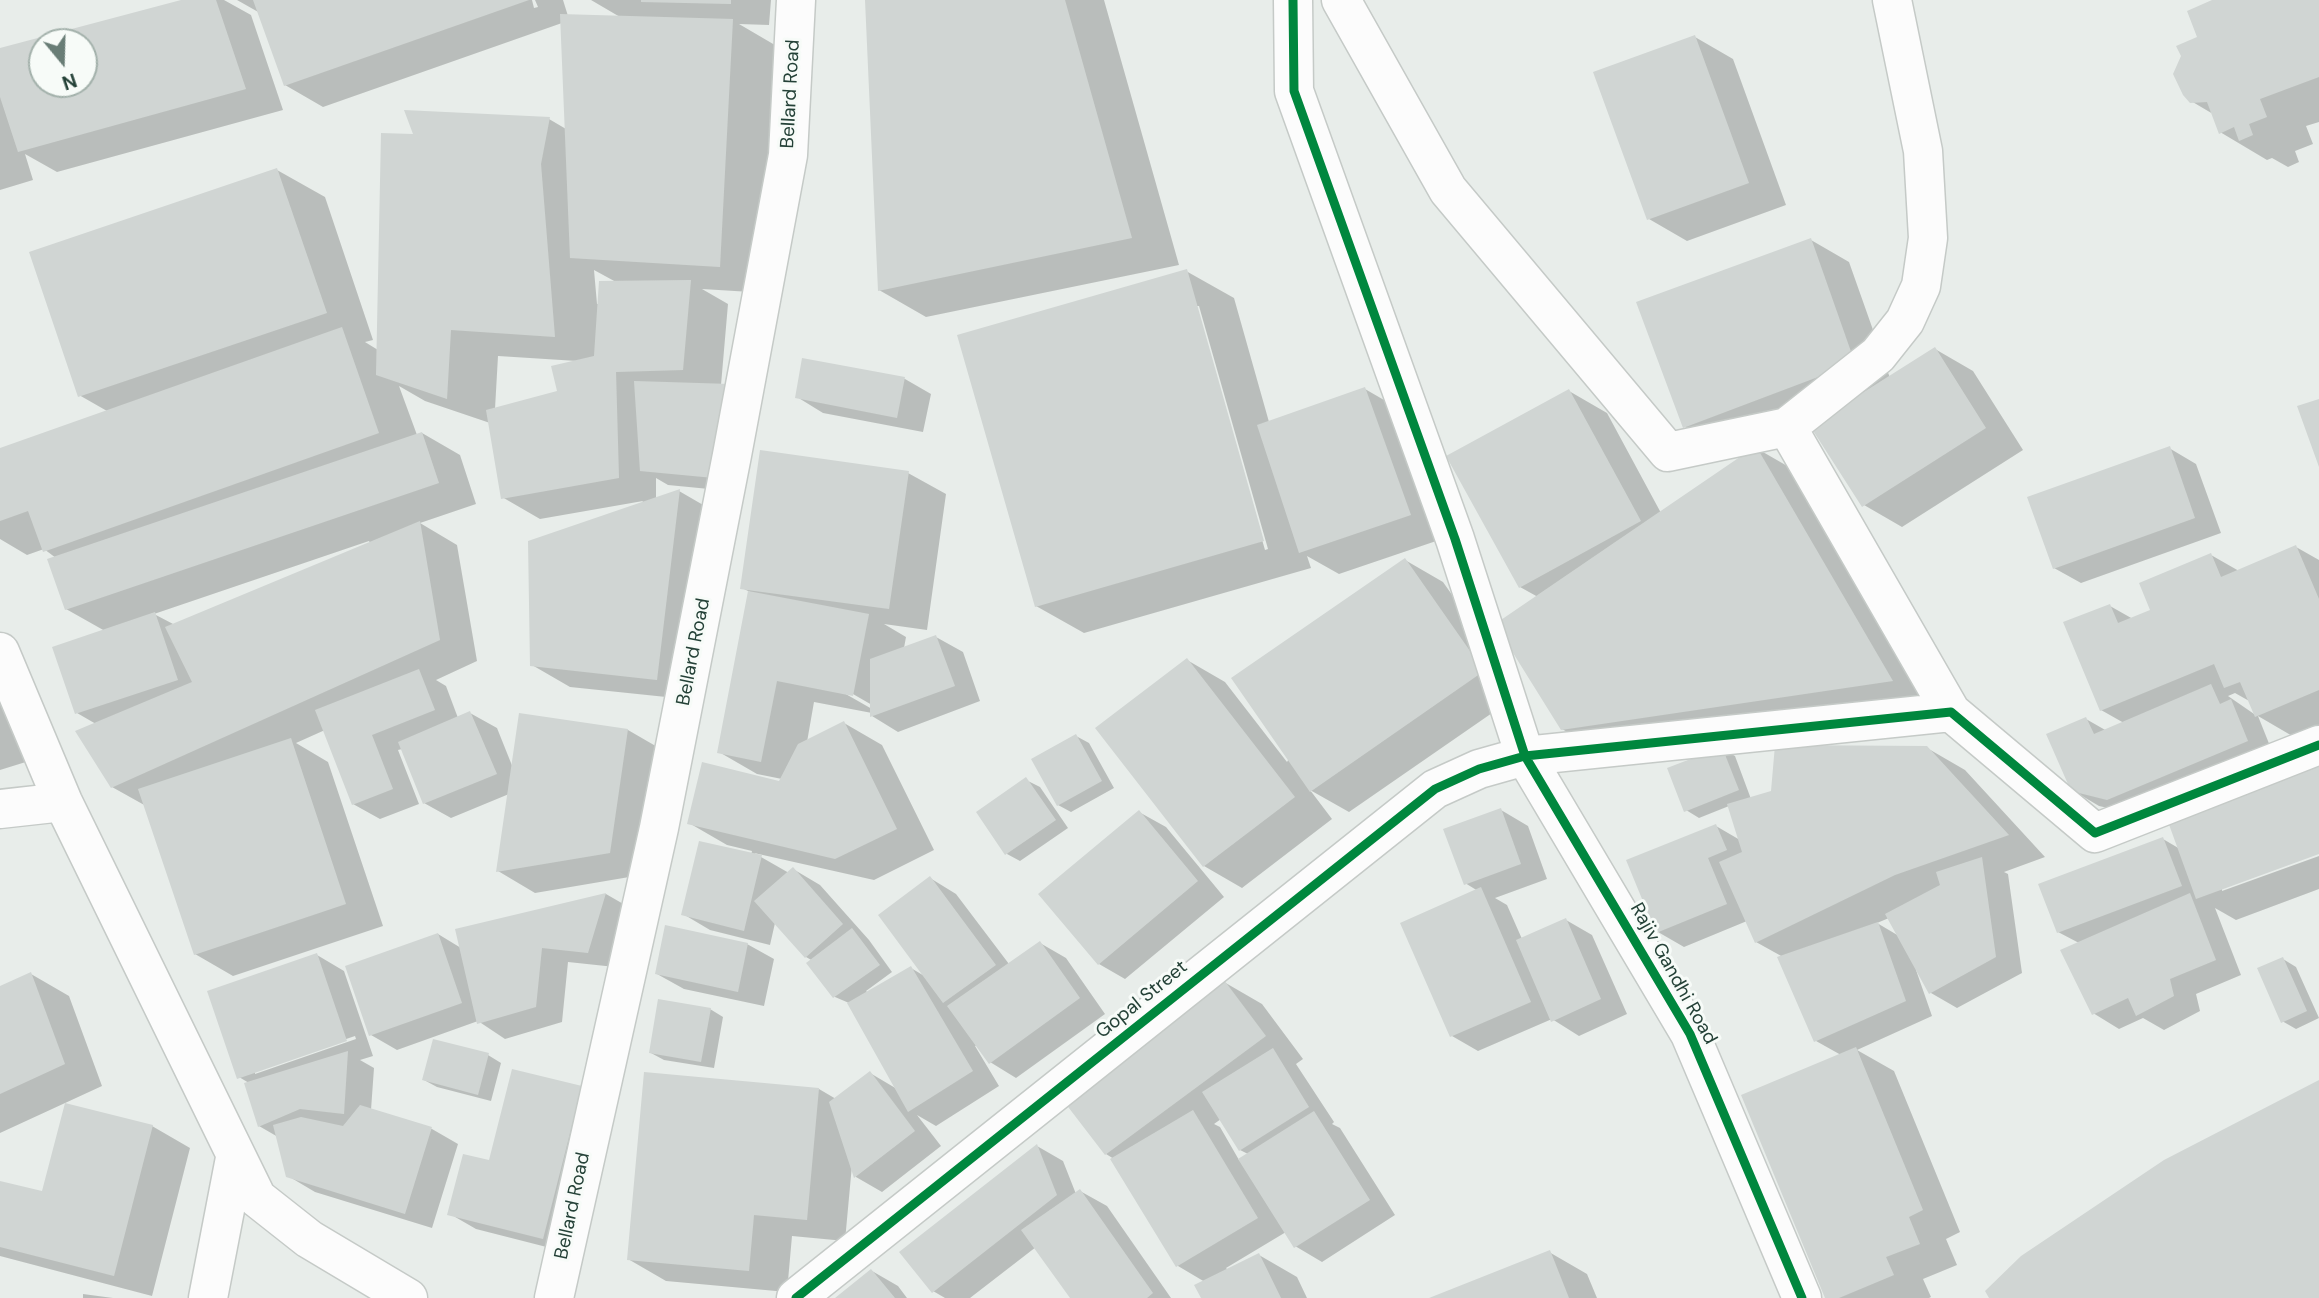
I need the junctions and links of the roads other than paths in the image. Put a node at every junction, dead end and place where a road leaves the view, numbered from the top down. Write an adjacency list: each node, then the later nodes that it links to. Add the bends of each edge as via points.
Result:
1 (796, 0): 15 (street, Bellard Road, via 788,155 659,828)
2 (1293, 0): 9 (street, Rajiv Gandhi Road, via 1294,91 1455,539)
3 (1341, 0): 5 (street, via 1448,190 1668,452)
4 (1892, 0): 5 (street, via 1923,151 1928,239 1921,286 1905,321 1878,355)
5 (1787, 427): 7 (street)
6 (0, 652): 10 (street)
7 (1951, 712): 8 (street, via 2095,833); 9 (street, Gopal Street)
8 (2319, 745)
9 (1525, 755): 16 (street, Gopal Street, via 1435,789); 17 (street, Rajiv Gandhi Road, via 1690,1034)
10 (63, 802): 11 (street); 12 (street)
11 (0, 809)
12 (236, 1158): 13 (street); 14 (street, via 257,1198 309,1239)
13 (208, 1298)
14 (408, 1298)
15 (554, 1298)
16 (796, 1298)
17 (1802, 1298)

